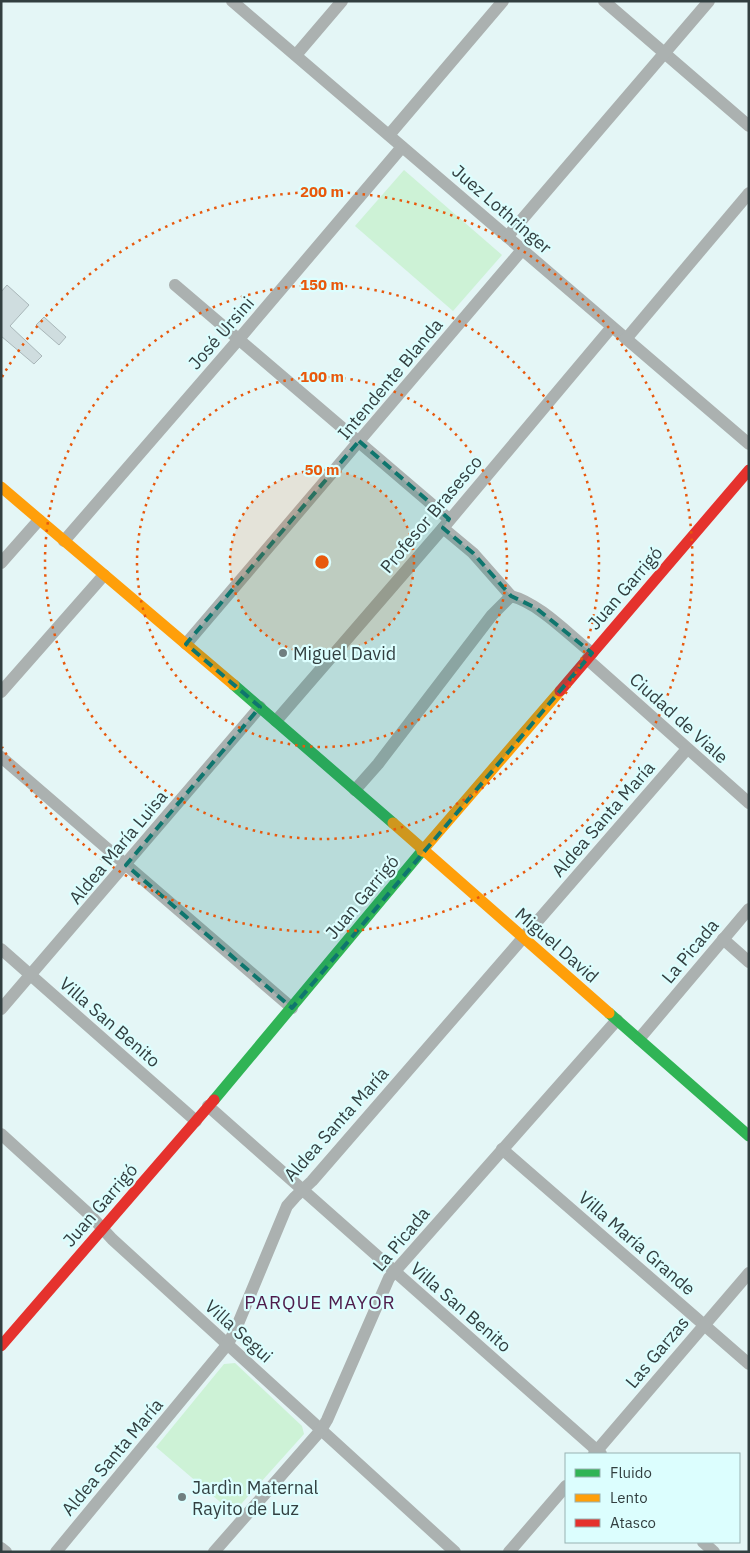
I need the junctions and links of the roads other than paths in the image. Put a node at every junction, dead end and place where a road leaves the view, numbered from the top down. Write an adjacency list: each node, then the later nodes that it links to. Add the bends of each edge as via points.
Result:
1 (232, 1): 7 (street, Juez Lothringer)
2 (342, 1): 7 (street)
3 (503, 1): 9 (street)
4 (604, 1): 6 (street)
5 (709, 1): 6 (street)
6 (664, 54): 8 (street); 12 (street)
7 (296, 55): 9 (street, Juez Lothringer)
8 (749, 126)
9 (389, 135): 10 (street, Juez Lothringer)
10 (402, 146): 12 (street, Juez Lothringer); 16 (street, José Ursini)
11 (749, 193): 17 (street)
12 (507, 236): 13 (street, Juez Lothringer)
13 (522, 250): 15 (street, Juez Lothringer); 18 (street, Intendente Blanda)
14 (175, 285): 16 (street)
15 (611, 328): 17 (street, Juez Lothringer); 23 (street, Profesor Brasesco)
16 (239, 339): 18 (street); 24 (street, José Ursini)
17 (626, 340): 19 (street, Juez Lothringer)
18 (360, 442): 23 (street); 28 (street, Intendente Blanda)
19 (749, 444)
20 (749, 470): 29 (street, Juan Garrigó)
21 (1, 487): 22 (street, Miguel David)
22 (39, 520): 24 (street, Miguel David); 25 (street)
23 (446, 523): 27 (street); 32 (street, Profesor Brasesco)
24 (64, 541): 26 (street, Miguel David)
25 (1, 563)
26 (104, 575): 28 (street, Miguel David); 30 (street)
27 (511, 596): 29 (street, Ciudad de Viale, via 536,608); 35 (street, via 484,625)
28 (186, 644): 31 (street, Miguel David)
29 (589, 656): 33 (street, Ciudad de Viale); 37 (street, Juan Garrigó)
30 (1, 692)
31 (260, 707): 32 (street, Miguel David); 38 (street, Aldea María Luisa)
32 (276, 721): 35 (street, Miguel David)
33 (687, 749): 36 (street, Ciudad de Viale); 40 (street, Aldea Santa María)
34 (1, 757): 38 (street)
35 (355, 790): 37 (street, Miguel David)
36 (749, 803)
37 (423, 850): 40 (street, Miguel David); 45 (street, Juan Garrigó)
38 (126, 865): 44 (street, Aldea María Luisa); 45 (street)
39 (749, 909): 41 (street, La Picada)
40 (523, 938): 47 (street, Miguel David); 54 (street, Aldea Santa María)
41 (723, 939): 43 (street); 48 (street, La Picada)
42 (1, 950): 44 (street, Villa San Benito)
43 (749, 962)
44 (31, 975): 46 (street, Aldea María Luisa); 50 (street, Villa San Benito)
45 (292, 1008): 49 (street, Juan Garrigó)
46 (1, 1009)
47 (617, 1020): 48 (street, Miguel David); 53 (street, La Picada)
48 (639, 1039): 51 (street, Miguel David)
49 (208, 1106): 50 (street, Juan Garrigó); 54 (street, Villa San Benito)
50 (196, 1120): 55 (street, Juan Garrigó)
51 (749, 1136)
52 (3, 1140): 55 (street, Villa Segui)
53 (502, 1149): 56 (street, La Picada); 58 (street, Villa María Grande)
54 (303, 1191): 56 (street, Villa San Benito); 59 (street, Aldea Santa María, via 288,1206)
55 (103, 1229): 59 (street, Villa Segui); 60 (street, Juan Garrigó)
56 (394, 1272): 62 (street, La Picada); 63 (street, Villa San Benito)
57 (749, 1273): 58 (street, Las Garzas)
58 (704, 1324): 61 (street, Villa María Grande); 63 (street, Las Garzas)
59 (227, 1345): 62 (street, Villa Segui); 68 (street, Aldea Santa María)
60 (1, 1346)
61 (749, 1364)
62 (321, 1430): 69 (street, La Picada); 70 (street, Villa Segui)
63 (597, 1453)
64 (565, 1487): 71 (street)
65 (704, 1543): 72 (street)
66 (1, 1548): 67 (street)
67 (6, 1552)
68 (56, 1552)
69 (214, 1552)
70 (455, 1552)
71 (509, 1552)
72 (714, 1552)

